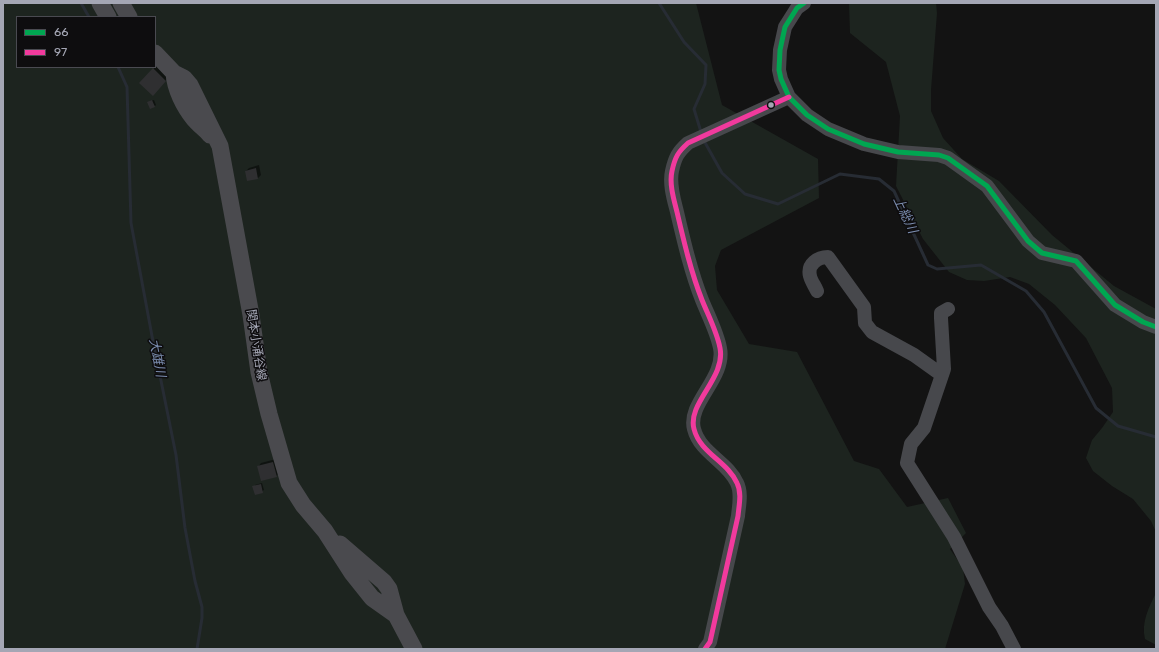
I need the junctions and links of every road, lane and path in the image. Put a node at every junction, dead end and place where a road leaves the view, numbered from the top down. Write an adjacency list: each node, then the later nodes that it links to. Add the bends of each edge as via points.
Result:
1 (100, 3): 4 (main road)
2 (121, 3): 5 (main road)
3 (804, 3): 7 (street, via 797,8 786,26 780,50 779,70)
4 (107, 16)
5 (128, 16)
6 (162, 62): 12 (main road, 関本小涌谷線, via 190,85 220,146 259,372 289,483 324,531 384,582 389,589 396,615)
7 (789, 97): 10 (street, via 807,115 828,129 864,144 898,152 948,158 987,186 1028,241 1042,252 1076,261 1116,305 1142,322); 13 (street, via 688,143 678,152 671,172 672,190 684,243 701,299 720,348 719,368 693,418 694,429 703,446 738,483 740,498 710,642)
8 (817, 291): 11 (street, via 810,276 810,267 821,257 828,257 864,307 865,323 872,332 914,355)
9 (948, 309): 11 (street, via 941,312 944,369)
10 (1156, 327)
11 (942, 375): 14 (street, via 924,428 911,444 907,463 954,537 989,607)
12 (414, 649)
13 (705, 649)
14 (1014, 649)

